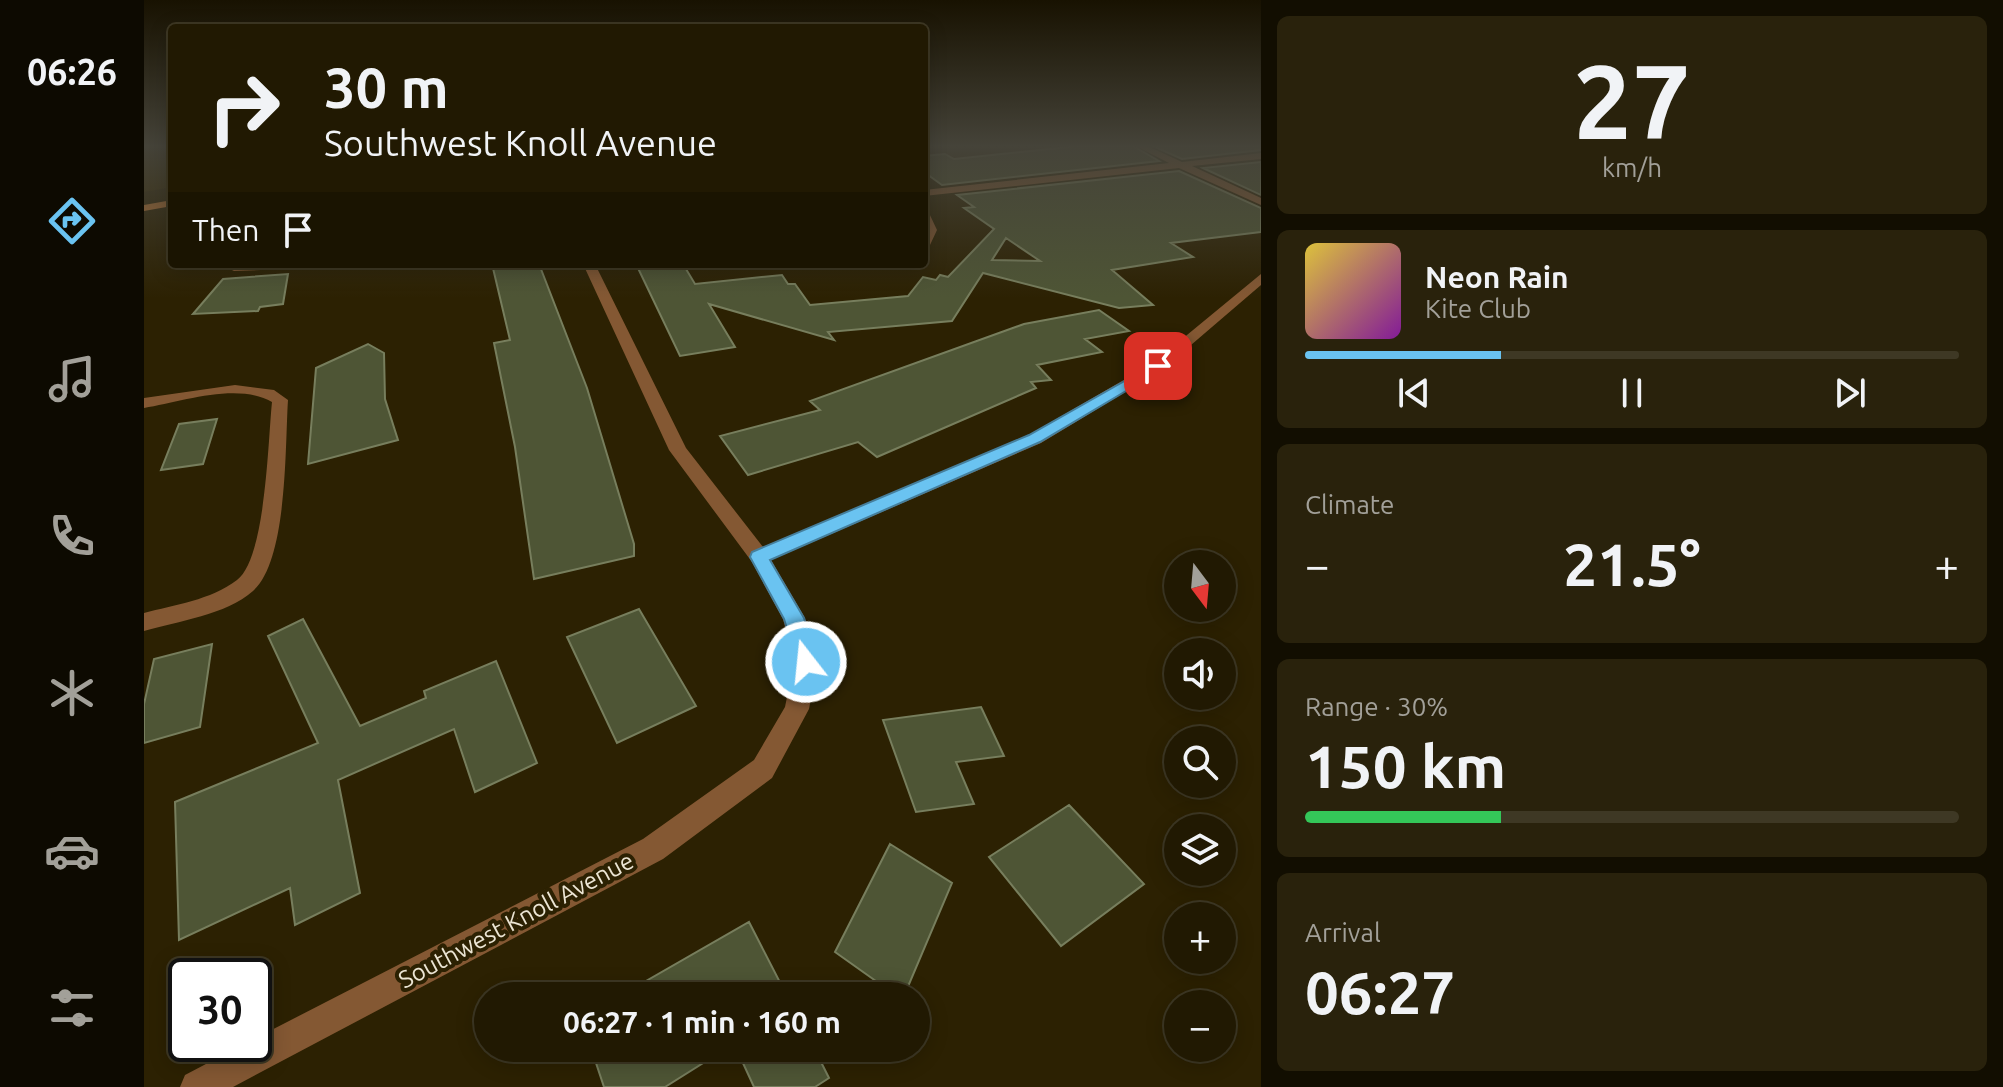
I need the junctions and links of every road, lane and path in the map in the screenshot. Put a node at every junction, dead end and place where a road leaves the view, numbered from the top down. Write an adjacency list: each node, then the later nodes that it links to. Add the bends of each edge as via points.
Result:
1 (168, 204): 2 (street)
2 (144, 208)
3 (591, 268): 6 (street, Southwest Knoll Avenue, via 678,450)
4 (1261, 278): 6 (street, via 1158,366 1035,439)
5 (144, 403): 7 (street, via 247,389 271,392 280,400 265,556 248,583 204,604)
6 (759, 557): 8 (street, Southwest Knoll Avenue, via 794,618 806,662 797,709 763,769 653,849)
7 (144, 622)
8 (197, 1087)

